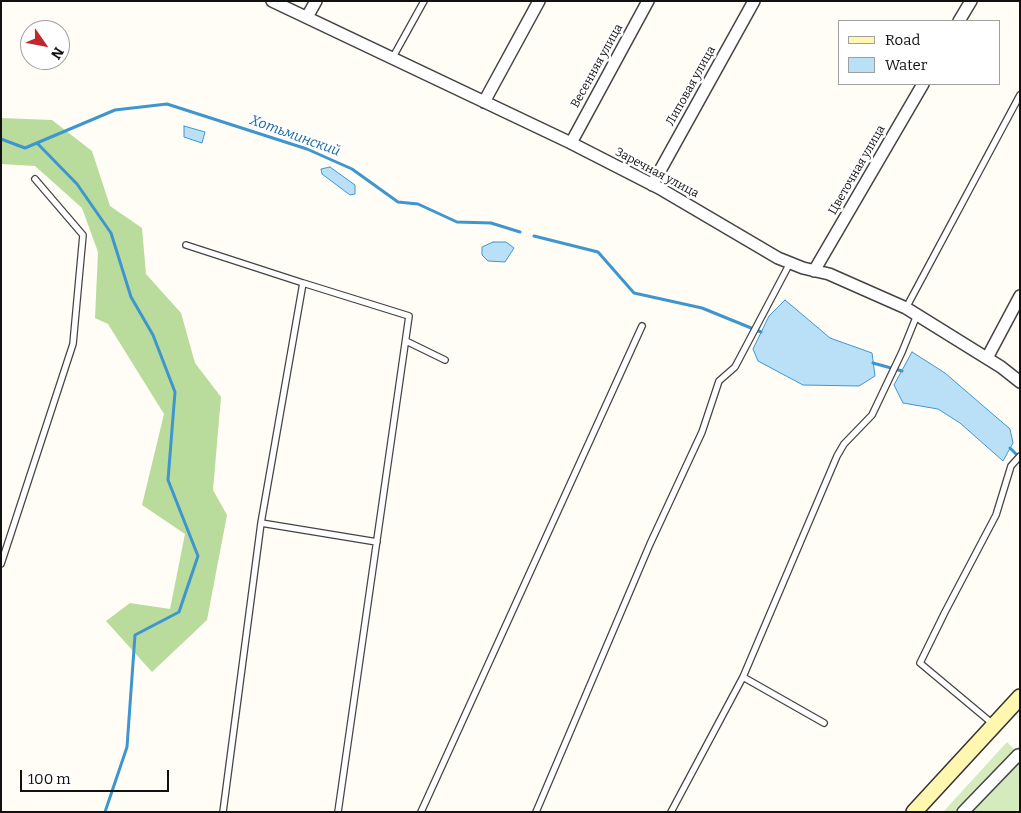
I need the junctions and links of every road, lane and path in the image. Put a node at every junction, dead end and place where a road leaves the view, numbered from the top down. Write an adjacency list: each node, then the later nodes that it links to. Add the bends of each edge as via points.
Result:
1 (272, 1): 8 (street, Заречная улица)
2 (316, 1): 8 (street)
3 (424, 1): 10 (lane)
4 (539, 1): 13 (street)
5 (648, 1): 14 (street, Весенняя улица)
6 (754, 1): 16 (street, Липовая улица)
7 (971, 1): 9 (street)
8 (307, 17): 10 (street, Заречная улица)
9 (960, 20)
10 (393, 57): 13 (street, Заречная улица)
11 (922, 85): 19 (street, Цветочная улица)
12 (1020, 95): 22 (lane)
13 (484, 102): 14 (street, Заречная улица)
14 (570, 143): 16 (street, Заречная улица)
15 (35, 179): 32 (lane, via 83,235 74,344)
16 (652, 185): 18 (street, Заречная улица)
17 (186, 246): 20 (lane)
18 (790, 262): 19 (street, Заречная улица); 41 (lane, via 735,367 719,381 702,432 650,544)
19 (814, 271): 22 (street, Заречная улица, via 829,274)
20 (303, 283): 25 (lane, via 409,316); 30 (lane)
21 (1020, 296): 26 (street)
22 (906, 308): 23 (street, Заречная улица)
23 (917, 315): 26 (street, Заречная улица); 33 (lane, via 872,415 837,456)
24 (642, 326): 40 (lane)
25 (406, 341): 27 (lane); 31 (lane)
26 (987, 358): 28 (street, Заречная улица)
27 (445, 360)
28 (1020, 382)
29 (1020, 456): 36 (lane, via 1011,466 996,515 920,663)
30 (261, 523): 31 (lane); 38 (lane)
31 (377, 542): 39 (lane)
32 (1, 564)
33 (743, 677): 35 (lane); 42 (lane)
34 (1020, 697): 36 (main road)
35 (824, 723)
36 (994, 725): 43 (main road)
37 (1019, 756): 44 (street)
38 (224, 812)
39 (338, 812)
40 (421, 812)
41 (536, 812)
42 (671, 812)
43 (914, 812)
44 (963, 812)

